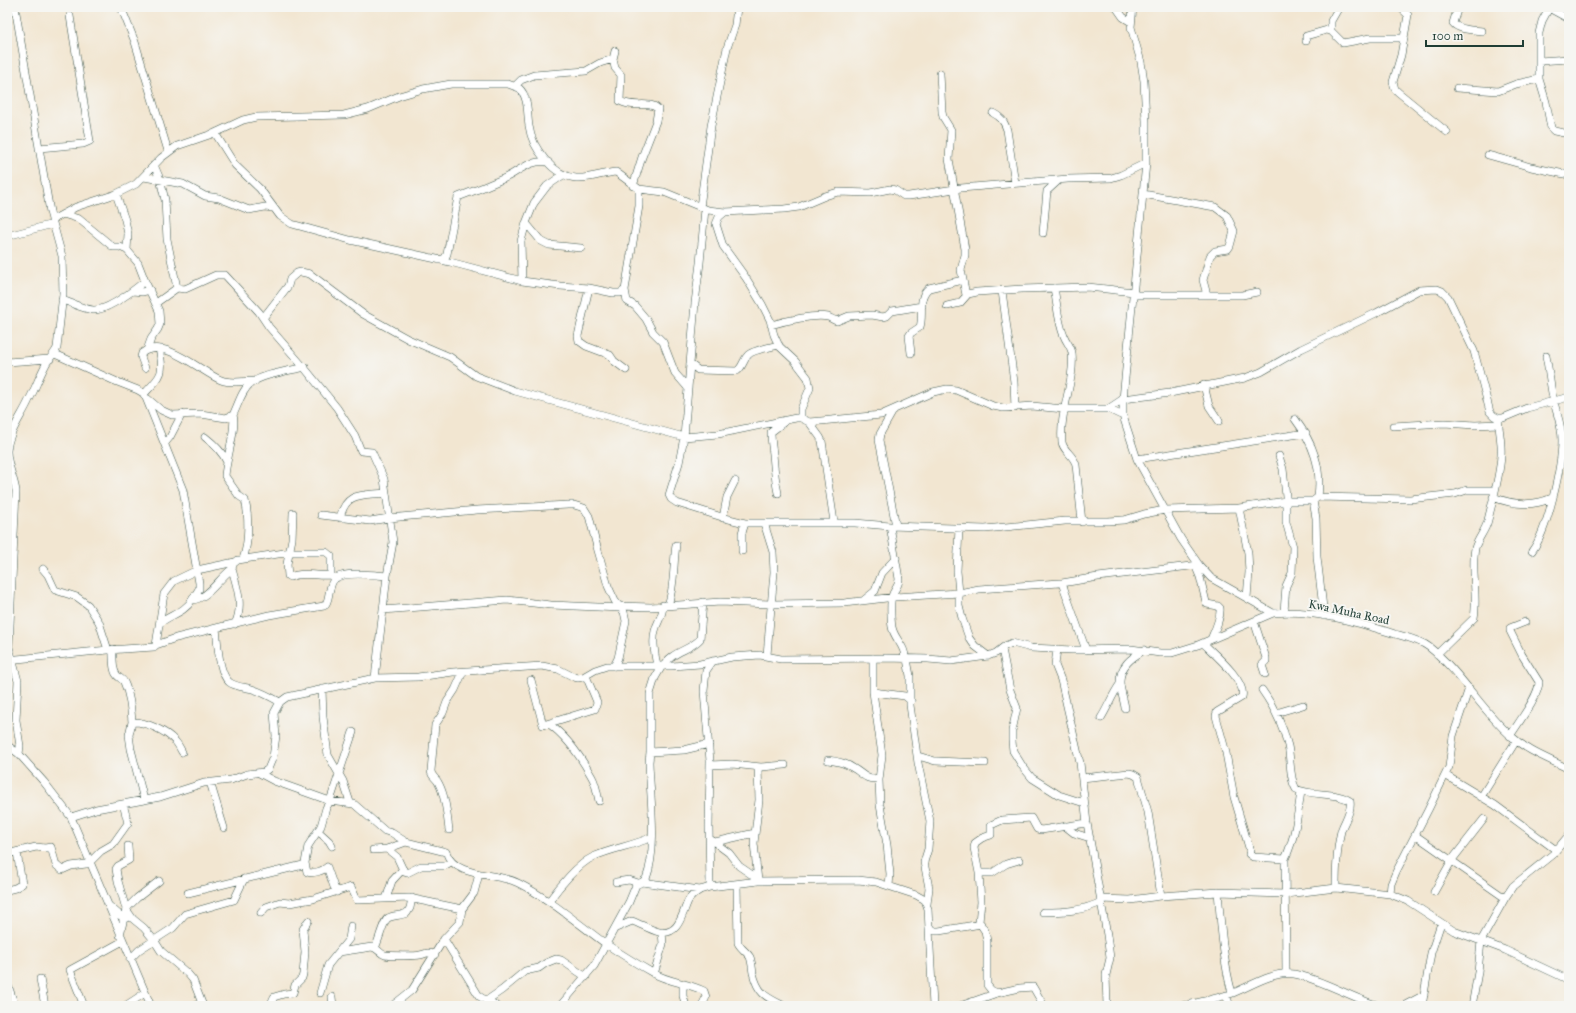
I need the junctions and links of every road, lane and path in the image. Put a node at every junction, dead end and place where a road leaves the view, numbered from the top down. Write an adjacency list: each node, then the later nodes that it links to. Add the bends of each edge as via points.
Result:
1 (15, 7): 29 (street)
2 (121, 7): 30 (street, via 135,42)
3 (1116, 7): 12 (street, via 1123,17)
4 (1134, 7): 12 (street)
5 (1339, 7): 13 (street, via 1330,21)
6 (1404, 7): 15 (street, via 1404,12 1408,15)
7 (1458, 7): 14 (street, via 1454,25)
8 (737, 8): 46 (street, via 736,25 727,48 711,126)
9 (1548, 8): 11 (street); 20 (street, via 1539,33)
10 (70, 16): 29 (street, via 91,139 84,144)
11 (1569, 18)
12 (1131, 22): 33 (street, via 1144,81)
13 (1331, 31): 15 (street, via 1343,43 1370,38); 16 (street, via 1306,36)
14 (1482, 31)
15 (1404, 38): 26 (street, via 1393,82 1395,89)
16 (1306, 41)
17 (615, 51): 18 (street)
18 (613, 58): 23 (street, via 586,71 534,75 521,80); 41 (street, via 615,68 621,75 620,100 628,105 651,104 658,109 642,157)
19 (1569, 59): 20 (street)
20 (1539, 61): 22 (street)
21 (940, 74): 42 (street, via 942,112 951,130 949,159)
22 (1539, 79): 24 (street, via 1498,91); 28 (street, via 1551,128 1554,132)
23 (515, 86): 27 (street, via 444,86 424,89 360,112 329,116 256,116); 32 (street, via 522,90 525,96 531,136)
24 (1458, 88)
25 (993, 113): 40 (street, via 1000,116 1007,130)
26 (1447, 132)
27 (215, 133): 30 (street); 45 (street, via 235,165 260,189)
28 (1569, 134)
29 (39, 148): 49 (street)
30 (168, 151): 34 (street)
31 (1488, 155): 36 (street)
32 (548, 162): 35 (street); 56 (street, via 536,162 458,197 447,254)
33 (1146, 163): 39 (street, via 1111,178); 44 (street)
34 (154, 165): 37 (street); 38 (street)
35 (563, 175): 41 (street, via 579,178 616,172); 50 (street, via 547,186 534,203)
36 (1569, 175)
37 (144, 176): 38 (street); 43 (street, via 136,184)
38 (160, 179): 45 (street, via 183,184 205,196 219,198 249,210 265,206); 60 (street, via 167,239)
39 (1059, 180): 40 (street); 52 (street, via 1048,191)
40 (1014, 183): 42 (street)
41 (636, 187): 46 (street, via 664,192); 64 (street, via 639,206)
42 (954, 188): 47 (street, via 904,196 890,189 870,193 838,192 799,207); 57 (street, via 965,249)
43 (116, 194): 48 (street); 55 (street, via 126,220)
44 (1143, 194): 68 (street); 70 (street, via 1215,207 1228,216 1234,231 1230,246 1210,256 1203,280)
45 (273, 208): 56 (street, via 292,224)
46 (704, 209): 47 (street); 51 (street); 84 (street)
47 (725, 212): 51 (street)
48 (63, 214): 49 (street); 55 (street, via 79,218 113,247)
49 (52, 222): 53 (street); 71 (street, via 62,256)
50 (526, 223): 54 (street, via 540,241 549,245); 59 (street, via 521,241)
51 (716, 224): 76 (street, via 723,246 753,287)
52 (1043, 233)
53 (7, 236)
54 (581, 248)
55 (127, 250): 58 (street, via 138,263)
56 (439, 260): 59 (street)
57 (962, 280): 69 (street); 73 (street, via 929,288 924,292)
58 (145, 281): 63 (street); 65 (street)
59 (522, 281): 61 (street)
60 (177, 288): 72 (street); 75 (street, via 185,289 216,275 225,275)
61 (589, 288): 64 (street, via 614,293); 87 (street, via 578,336 579,342 610,355)
62 (1054, 288): 66 (street); 68 (street, via 1088,287); 96 (street, via 1062,331 1072,354)
63 (150, 290): 65 (street); 72 (street)
64 (625, 290): 90 (street, via 628,301 646,318 653,332 663,342 675,373)
65 (133, 291): 71 (street, via 121,299 93,310)
66 (1002, 291): 69 (street); 95 (street)
67 (1257, 292): 70 (street, via 1242,295)
68 (1134, 294): 70 (street); 93 (street)
69 (966, 295): 74 (street, via 963,301)
70 (1206, 295)
71 (62, 300): 81 (street, via 59,332)
72 (156, 304): 79 (street, via 160,324)
73 (922, 306): 76 (street, via 892,311 883,317 849,316 837,321 828,317 806,318); 80 (street, via 920,328 909,336)
74 (947, 306)
75 (263, 318): 85 (street); 111 (street, via 288,286 290,279 297,273 306,272 363,314 408,339 450,357 476,376 515,391)
76 (771, 324): 77 (street)
77 (779, 344): 84 (street, via 750,353 737,371 698,370); 102 (street, via 810,383 801,409)
78 (159, 349): 79 (street); 88 (street, via 184,359 221,380); 91 (street, via 163,363 162,371)
79 (147, 350): 86 (street, via 142,353)
80 (911, 353)
81 (53, 356): 83 (street); 91 (street, via 138,390); 155 (street, via 45,365 15,426 7,449 16,490 15,545)
82 (1546, 356): 94 (street)
83 (7, 362)
84 (690, 364): 90 (street)
85 (305, 367): 88 (street); 117 (street, via 337,408 355,436 361,451 372,452 382,472)
86 (145, 368)
87 (626, 370)
88 (256, 381): 100 (street, via 249,384 244,391)
89 (1204, 386): 93 (street); 105 (street, via 1210,406); 106 (street, via 1245,378 1261,372 1419,290 1437,289 1442,290 1448,298 1474,351 1490,412)
90 (688, 388): 111 (street)
91 (145, 396): 99 (street, via 166,413); 112 (street)
92 (1569, 397): 94 (street)
93 (1123, 399): 97 (street); 101 (street)
94 (1553, 400): 106 (street); 120 (street, via 1562,441)
95 (1015, 408): 96 (street, via 1032,406); 98 (street, via 993,406 967,394 947,389 933,392)
96 (1064, 409): 97 (street); 131 (street, via 1062,444 1076,465)
97 (1108, 409): 101 (street)
98 (893, 411): 107 (street, via 881,415); 134 (street, via 880,434)
99 (182, 414): 100 (street, via 226,418); 112 (street)
100 (234, 414): 115 (street, via 236,422)
101 (1123, 416): 114 (street)
102 (802, 418): 104 (street); 107 (street)
103 (1295, 419): 109 (street)
104 (786, 421): 111 (street, via 718,434); 118 (street, via 771,432 770,444)
105 (1219, 421)
106 (1498, 421): 108 (street, via 1475,425 1444,423); 119 (street, via 1501,455)
107 (809, 422): 130 (street, via 822,441)
108 (1393, 426)
109 (1306, 433): 114 (street); 121 (street, via 1316,456 1318,475)
110 (205, 437): 115 (street, via 223,454)
111 (684, 437): 129 (street, via 669,497 677,503)
112 (165, 444): 145 (street, via 183,490)
113 (1279, 456): 122 (street)
114 (1137, 459): 124 (street)
115 (227, 462): 141 (street, via 226,479 245,500 247,510)
116 (736, 481): 129 (street, via 727,497)
117 (386, 493): 127 (street, via 350,498 344,505); 128 (street)
118 (778, 493)
119 (1494, 494): 120 (street, via 1506,502 1528,505); 121 (street, via 1467,490 1410,499); 176 (street, via 1488,521 1475,548 1474,618)
120 (1552, 498): 138 (street, via 1542,532)
121 (1315, 499): 122 (street); 162 (street, via 1316,557)
122 (1286, 501): 123 (street); 160 (street, via 1287,528 1293,547 1292,573 1286,586)
123 (1239, 508): 124 (street); 151 (street, via 1248,553)
124 (1164, 510): 131 (street, via 1124,520); 143 (street)
125 (293, 513): 139 (street)
126 (320, 515): 127 (street)
127 (340, 518): 128 (street, via 370,521)
128 (389, 518): 147 (street, via 393,542); 158 (street, via 476,510 581,506 588,511 608,586)
129 (723, 518): 132 (street)
130 (834, 522): 133 (street); 134 (street)
131 (1082, 522): 135 (street, via 1065,521 985,529)
132 (745, 523): 133 (street); 137 (street)
133 (764, 523): 156 (street, via 773,552)
134 (893, 526): 135 (street); 140 (street)
135 (958, 528): 149 (street, via 957,571)
136 (676, 545): 157 (street, via 671,595)
137 (742, 551)
138 (1532, 551)
139 (289, 553): 141 (street); 146 (street, via 329,554); 146 (street, via 286,569 288,576 298,573)
140 (896, 558): 150 (street, via 899,583); 153 (street, via 882,573 875,591)
141 (243, 559): 142 (street)
142 (233, 565): 145 (street); 152 (street, via 203,597); 166 (street, via 240,600 239,615)
143 (1197, 565): 148 (street); 151 (street, via 1211,578); 168 (street, via 1207,604 1220,608)
144 (43, 569): 171 (street, via 55,590 77,597 88,605)
145 (196, 570): 152 (street, via 199,589); 165 (street, via 177,578 164,592)
146 (334, 576): 147 (street); 166 (street, via 324,606)
147 (387, 576): 159 (street)
148 (1062, 583): 149 (street, via 979,588); 174 (street)
149 (960, 593): 150 (street); 178 (street, via 959,606 969,638)
150 (892, 598): 153 (street); 180 (street, via 892,627)
151 (1247, 598): 161 (street)
152 (192, 600): 165 (street, via 177,614)
153 (864, 600): 156 (street)
154 (703, 602): 156 (street); 157 (street); 185 (street, via 700,638)
155 (9, 603): 181 (street)
156 (771, 604): 177 (street)
157 (666, 605): 158 (street); 185 (street, via 654,634)
158 (620, 606): 159 (street, via 551,605 507,600); 184 (street, via 626,621)
159 (383, 610): 190 (street)
160 (1284, 612): 161 (street, Kwa Muha Road); 162 (street, Kwa Muha Road)
161 (1273, 613): 163 (street, Kwa Muha Road)
162 (1324, 616): 176 (street, Kwa Muha Road, via 1413,639)
163 (1254, 621): 168 (street, Kwa Muha Road); 187 (street, via 1266,658 1262,665)
164 (1525, 622): 206 (street, via 1510,628 1510,631 1539,682 1539,687)
165 (160, 623): 170 (street)
166 (235, 624): 167 (street)
167 (216, 628): 170 (street); 198 (street, via 223,674 228,681)
168 (1211, 639): 169 (street, Kwa Muha Road)
169 (1203, 643): 175 (street, Kwa Muha Road, via 1172,653); 255 (street, via 1233,673 1243,692 1242,697 1217,712 1216,716 1249,854 1253,857)
170 (156, 645): 171 (street, via 144,649)
171 (111, 649): 181 (street); 203 (street, via 114,672 126,686)
172 (1002, 649): 173 (street, Kwa Muha Road, via 1012,643 1031,648); 178 (street, Kwa Muha Road); 232 (street, via 1010,690 1017,708 1012,731 1013,751 1032,778 1059,795)
173 (1057, 649): 174 (street, Kwa Muha Road); 224 (street, via 1055,665 1061,680)
174 (1084, 650): 175 (street, Kwa Muha Road)
175 (1144, 650): 192 (street, via 1126,663)
176 (1437, 654): 193 (street, Kwa Muha Road)
177 (767, 655): 179 (street, Kwa Muha Road, via 781,659); 182 (street, Kwa Muha Road)
178 (988, 656): 180 (street, Kwa Muha Road, via 951,661)
179 (873, 658): 180 (street, Kwa Muha Road); 196 (street)
180 (906, 659): 197 (street)
181 (9, 660): 212 (street, via 18,681 16,720)
182 (713, 661): 183 (street, Kwa Muha Road); 188 (street)
183 (700, 664): 185 (street, Kwa Muha Road); 188 (street)
184 (614, 666): 185 (street, Kwa Muha Road); 189 (street, Kwa Muha Road, via 601,668)
185 (661, 666): 211 (street, via 650,694)
186 (463, 672): 189 (street, via 542,666 558,669 574,677); 190 (street); 239 (street, via 435,725 431,774 439,784 446,806)
187 (1265, 674)
188 (706, 675): 208 (street, via 704,691)
189 (586, 676): 204 (street, via 597,702 596,709)
190 (375, 678): 194 (street)
191 (531, 680): 204 (street, via 543,725)
192 (1120, 684): 200 (street); 202 (street)
193 (1469, 688): 206 (street, Kwa Muha Road); 222 (street, via 1453,736)
194 (322, 690): 198 (street, via 287,696); 221 (street, via 328,755)
195 (1262, 690): 201 (street)
196 (873, 692): 197 (street, via 905,696); 223 (street, via 882,755)
197 (911, 701): 213 (street)
198 (280, 702): 220 (street, via 274,713 276,736 272,757 268,769)
199 (1303, 705): 201 (street)
200 (1125, 708)
201 (1276, 713): 226 (street, via 1288,747 1293,784)
202 (1101, 718)
203 (132, 722): 210 (street, via 156,728 174,740); 228 (street, via 129,735 131,749)
204 (549, 724): 230 (street, via 561,732 585,766 594,782)
205 (353, 732): 221 (street)
206 (1510, 736): 207 (street, Kwa Muha Road)
207 (1516, 741): 219 (street, Kwa Muha Road); 227 (street)
208 (709, 744): 211 (street, via 684,750); 216 (street)
209 (7, 745): 212 (street)
210 (182, 752)
211 (650, 752): 244 (street)
212 (19, 754): 234 (street)
213 (918, 756): 215 (street, via 935,761); 288 (street, via 930,821 928,849 924,862 930,888)
214 (828, 760): 223 (street, via 854,768 864,777)
215 (985, 763)
216 (710, 765): 218 (street); 246 (street)
217 (785, 765): 218 (street)
218 (758, 766): 241 (street, via 759,795)
219 (1569, 769)
220 (259, 773): 225 (street); 229 (street)
221 (339, 774): 229 (street); 231 (street, via 346,786)
222 (1446, 775): 227 (street); 242 (street)
223 (879, 778): 270 (street, via 880,805 890,874)
224 (1082, 778): 232 (street); 281 (street, via 1129,773 1138,777 1148,812)
225 (210, 782): 228 (street); 238 (street)
226 (1301, 791): 255 (street, via 1297,819); 272 (street, via 1350,801 1348,816 1339,839)
227 (1481, 798): 252 (street)
228 (144, 800): 233 (street)
229 (330, 801): 231 (street); 240 (street)
230 (599, 801)
231 (350, 802): 247 (street, via 372,818 378,826)
232 (1084, 803): 236 (street)
233 (123, 804): 234 (street); 258 (street, via 127,825 112,844)
234 (71, 817): 258 (street)
235 (1484, 819): 257 (street)
236 (1087, 824): 237 (street); 245 (street)
237 (1065, 826): 245 (street, via 1074,833); 262 (street, via 1039,830 1029,818 993,823 991,835 978,840 974,846)
238 (224, 828)
239 (449, 830)
240 (318, 831): 249 (street); 260 (street, via 308,846)
241 (755, 833): 246 (street); 265 (street)
242 (1415, 835): 257 (street); 280 (street, via 1396,872)
243 (1569, 835): 252 (street)
244 (652, 837): 268 (street, via 648,875); 286 (street, via 592,857 573,873)
245 (1090, 838): 285 (street)
246 (712, 840): 265 (street); 271 (street)
247 (406, 842): 250 (street); 259 (street, via 446,852)
248 (128, 846): 289 (street, via 129,860 116,869)
249 (332, 846)
250 (387, 849): 251 (street); 261 (street, via 397,856)
251 (373, 850)
252 (1556, 850): 283 (street, via 1513,886)
253 (17, 852): 254 (street); 258 (street, via 36,847 51,847 56,865 62,870); 273 (street, via 22,884)
254 (7, 854)
255 (1285, 859): 279 (street)
256 (1019, 860): 262 (street, via 1006,864 992,873)
257 (1452, 860): 277 (street); 283 (street)
258 (90, 862): 287 (street)
259 (451, 862): 261 (street, via 444,866 421,866 409,873); 263 (street, via 466,871)
260 (305, 863): 264 (street); 275 (street, via 307,872 311,874 328,867)
261 (403, 869): 284 (street, via 392,881)
262 (979, 873): 297 (street)
263 (479, 874): 286 (street, via 508,879); 290 (street, via 474,893)
264 (244, 879): 278 (street); 304 (street, via 234,900 187,913 173,928)
265 (758, 880): 269 (street); 270 (street, via 858,880)
266 (159, 881): 289 (street)
267 (616, 882): 268 (street)
268 (640, 882): 274 (street); 300 (street, via 636,885)
269 (737, 884): 271 (street); 339 (street, via 738,943 750,957 758,988 765,997)
270 (889, 886): 288 (street, via 921,897)
271 (710, 887): 274 (street)
272 (1336, 888): 279 (street); 280 (street)
273 (7, 890)
274 (700, 890): 301 (street, via 688,901 676,927)
275 (337, 892): 284 (street, via 351,887 357,900); 292 (street, via 289,903 280,902 266,907)
276 (1218, 892): 279 (street); 281 (street); 321 (street)
277 (1434, 892)
278 (188, 893)
279 (1286, 894): 312 (street)
280 (1390, 894): 296 (street, via 1408,901)
281 (1161, 896): 285 (street)
282 (412, 898): 284 (street); 290 (street); 307 (street, via 407,913 385,921)
283 (1505, 898): 305 (street)
284 (386, 899)
285 (1100, 900): 291 (street, via 1091,906 1062,912); 343 (street, via 1110,958 1106,975)
286 (549, 901): 306 (street)
287 (106, 903): 293 (street); 302 (street)
288 (926, 904): 299 (street)
289 (126, 909): 293 (street); 294 (street)
290 (462, 909): 303 (street, via 460,922)
291 (1043, 912)
292 (261, 913)
293 (123, 918): 294 (street); 302 (street)
294 (133, 919): 304 (street)
295 (308, 922): 332 (street, via 303,929 305,952 302,978 295,985 293,993 274,998)
296 (1441, 923): 305 (street); 322 (street, via 1431,953)
297 (981, 924): 299 (street, via 939,932); 320 (street, via 987,941 987,985)
298 (351, 926): 308 (street, via 349,939)
299 (929, 927): 340 (street)
300 (616, 928): 301 (street, via 632,921); 306 (street)
301 (662, 932): 311 (street, via 663,944)
302 (121, 938): 310 (street); 328 (street, via 70,970)
303 (444, 938): 309 (street); 324 (street)
304 (154, 940): 310 (street); 325 (street, via 161,951 193,980)
305 (1481, 941): 315 (street); 349 (street)
306 (606, 944): 311 (street); 313 (street)
307 (375, 948): 308 (street); 309 (street, via 387,955 420,956 426,952)
308 (339, 952): 319 (street, via 328,965)
309 (435, 954): 334 (street, via 412,990)
310 (130, 959): 318 (street)
311 (654, 974): 316 (street)
312 (1286, 974): 321 (street); 346 (street, via 1320,983)
313 (586, 977): 324 (street, via 556,959 539,968 525,971); 336 (street)
314 (40, 979): 327 (street)
315 (1569, 980)
316 (683, 984): 337 (street); 338 (street, via 704,991 706,996)
317 (9, 988): 326 (street)
318 (144, 993): 329 (street); 330 (street)
319 (320, 993)
320 (997, 993): 341 (street); 342 (street, via 1033,987)
321 (1229, 994): 344 (street); 345 (street)
322 (1424, 995): 347 (street); 348 (street)
323 (332, 997): 333 (street)
324 (485, 1003): 335 (street, via 492,1002)
325 (203, 1004): 331 (street)
326 (15, 1006)
327 (45, 1006)
328 (84, 1006)
329 (125, 1006)
330 (151, 1006)
331 (194, 1006)
332 (270, 1006)
333 (333, 1006)
334 (392, 1006)
335 (496, 1006)
336 (560, 1006)
337 (686, 1006)
338 (702, 1006)
339 (784, 1006)
340 (934, 1006)
341 (960, 1006)
342 (1044, 1006)
343 (1107, 1006)
344 (1182, 1006)
345 (1230, 1006)
346 (1380, 1006)
347 (1403, 1006)
348 (1422, 1006)
349 (1472, 1006)

